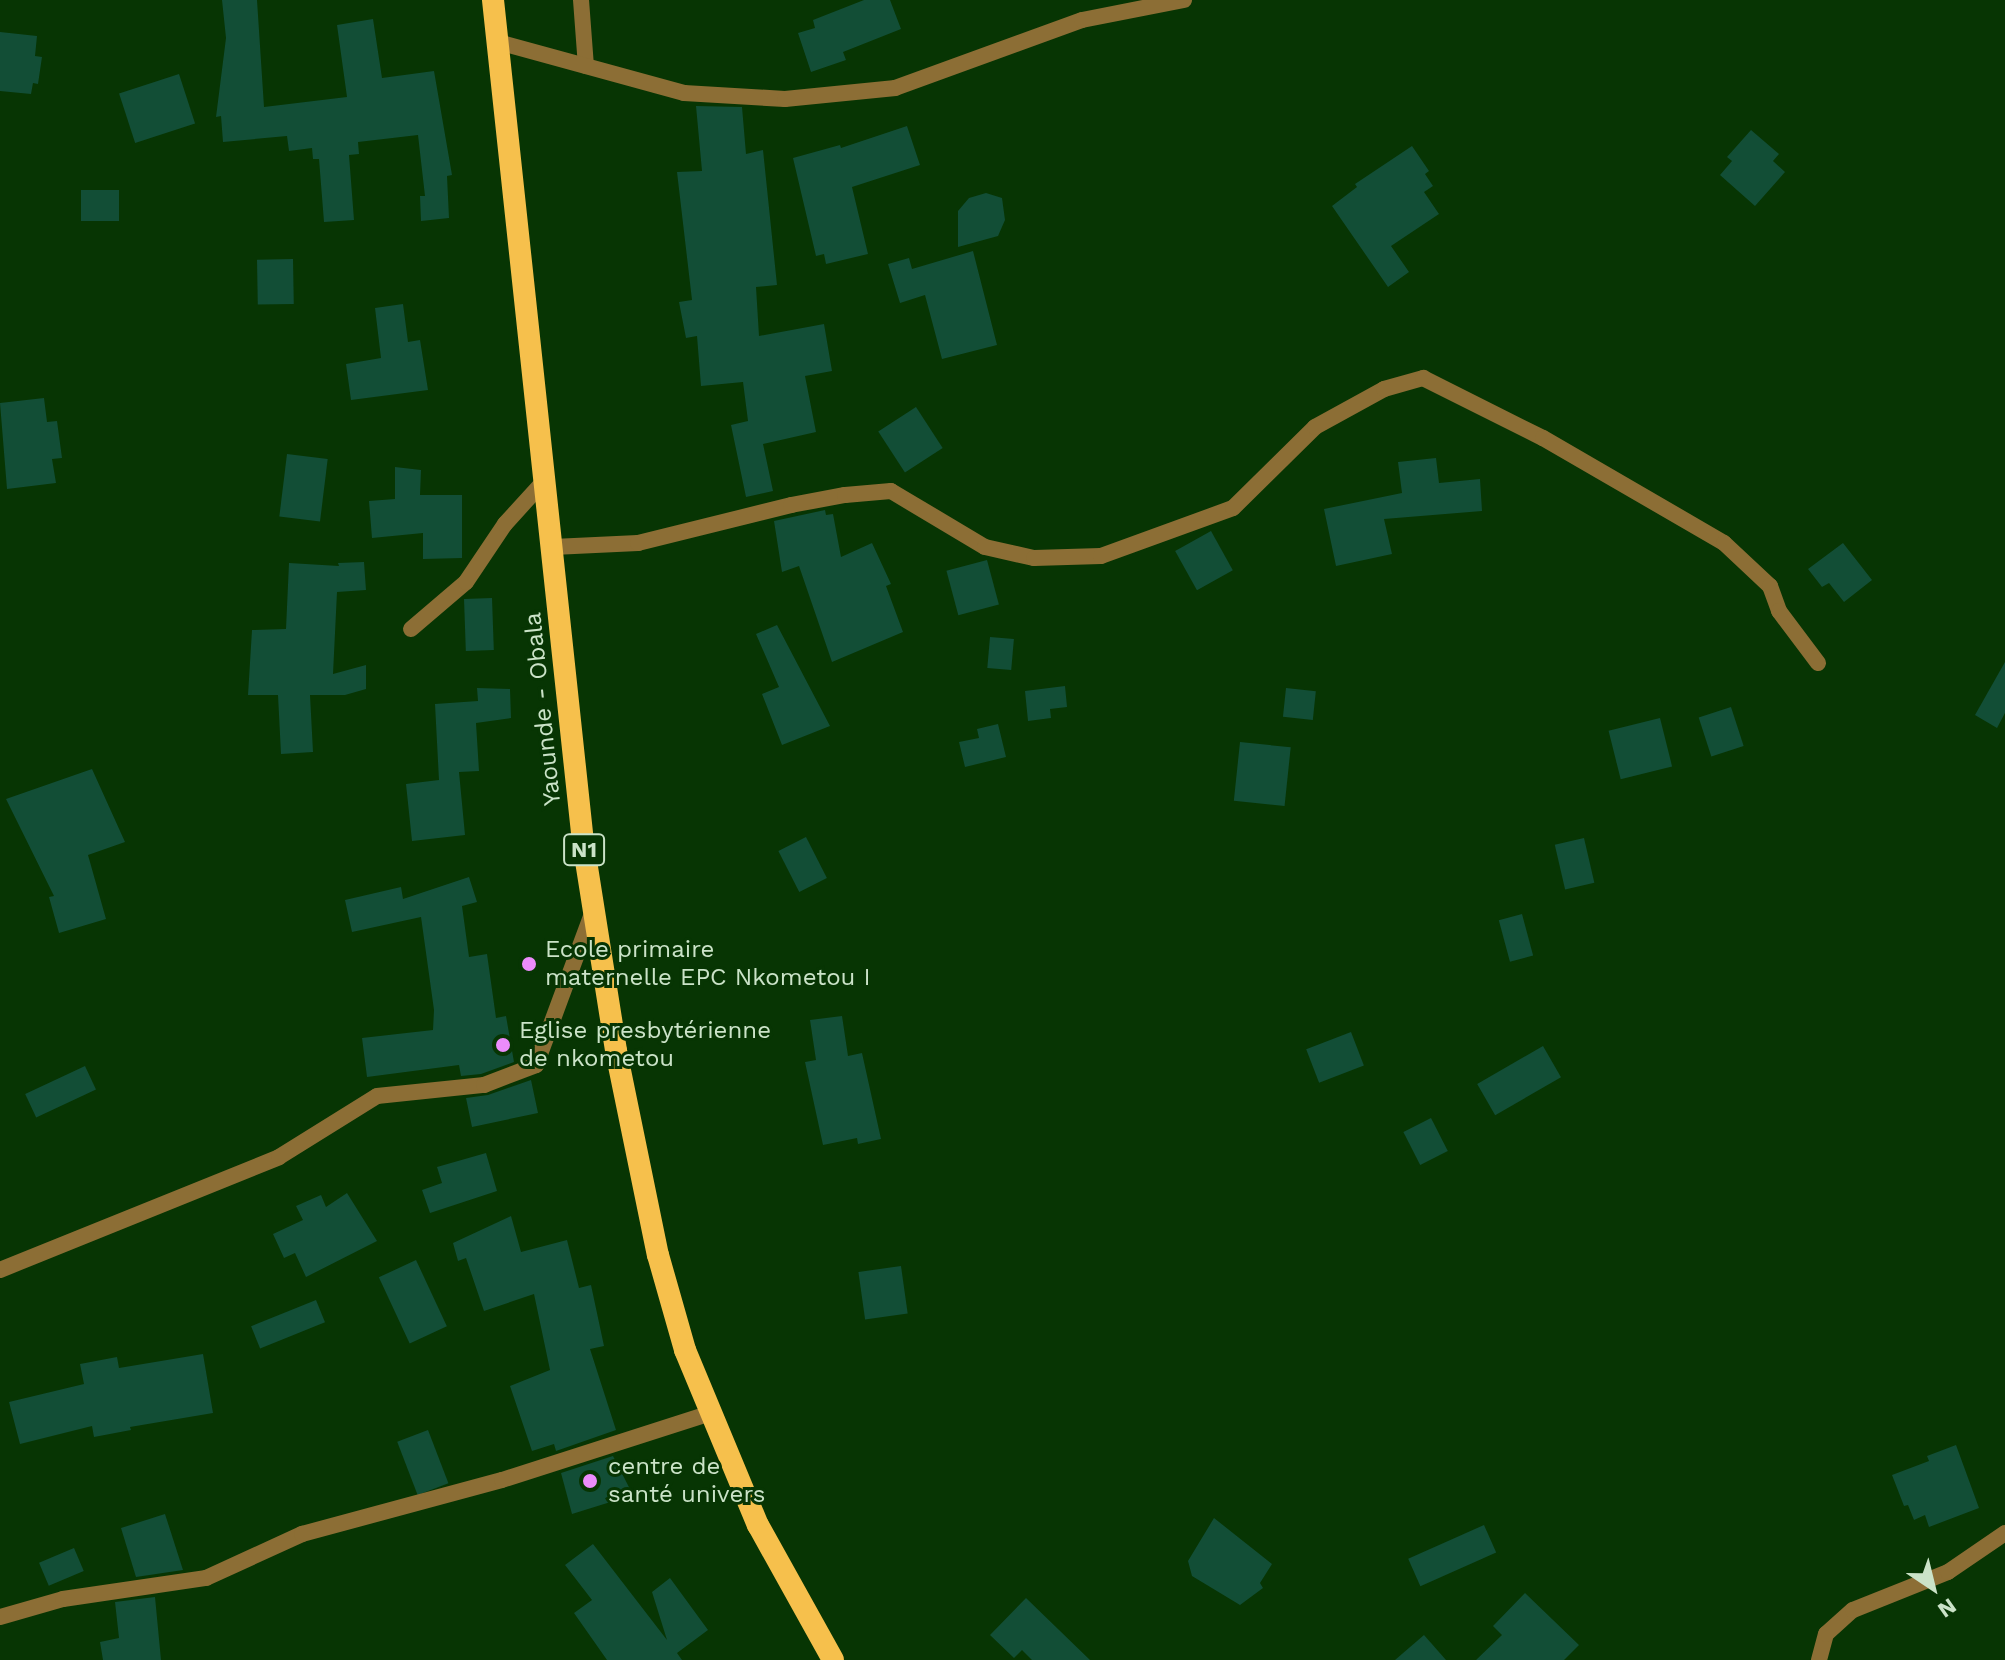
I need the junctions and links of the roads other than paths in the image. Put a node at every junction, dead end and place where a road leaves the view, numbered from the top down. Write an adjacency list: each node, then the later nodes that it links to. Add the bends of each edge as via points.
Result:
1 (493, 0): 4 (highway, Yaounde - Obala / N1)
2 (581, 0): 5 (street)
3 (1184, 0): 5 (street, via 1082,20 895,88 785,99 684,93)
4 (498, 42): 5 (street); 6 (highway, Yaounde - Obala / N1)
5 (586, 66)
6 (545, 480): 7 (highway, Yaounde - Obala / N1); 8 (street, via 505,524 466,582)
7 (553, 547): 9 (street, via 638,543 791,505 891,491 985,547 1034,558 1101,556 1233,508 1315,427 1384,389 1423,378 1543,438 1724,543 1770,586 1779,611); 10 (highway, Yaounde - Obala / N1)
8 (411, 629)
9 (1818, 663)
10 (594, 909): 11 (street, via 536,1065 484,1085 377,1096 279,1157); 12 (highway, Yaounde - Obala / N1, via 616,1051 658,1255 685,1350)
11 (0, 1270)
12 (711, 1413): 14 (street, via 502,1480 302,1534 206,1578 63,1599); 15 (highway, Yaounde - Obala / N1, via 758,1525)
13 (2005, 1533): 16 (street, via 1948,1572 1853,1610 1826,1634)
14 (0, 1617)
15 (833, 1660)
16 (1819, 1660)

